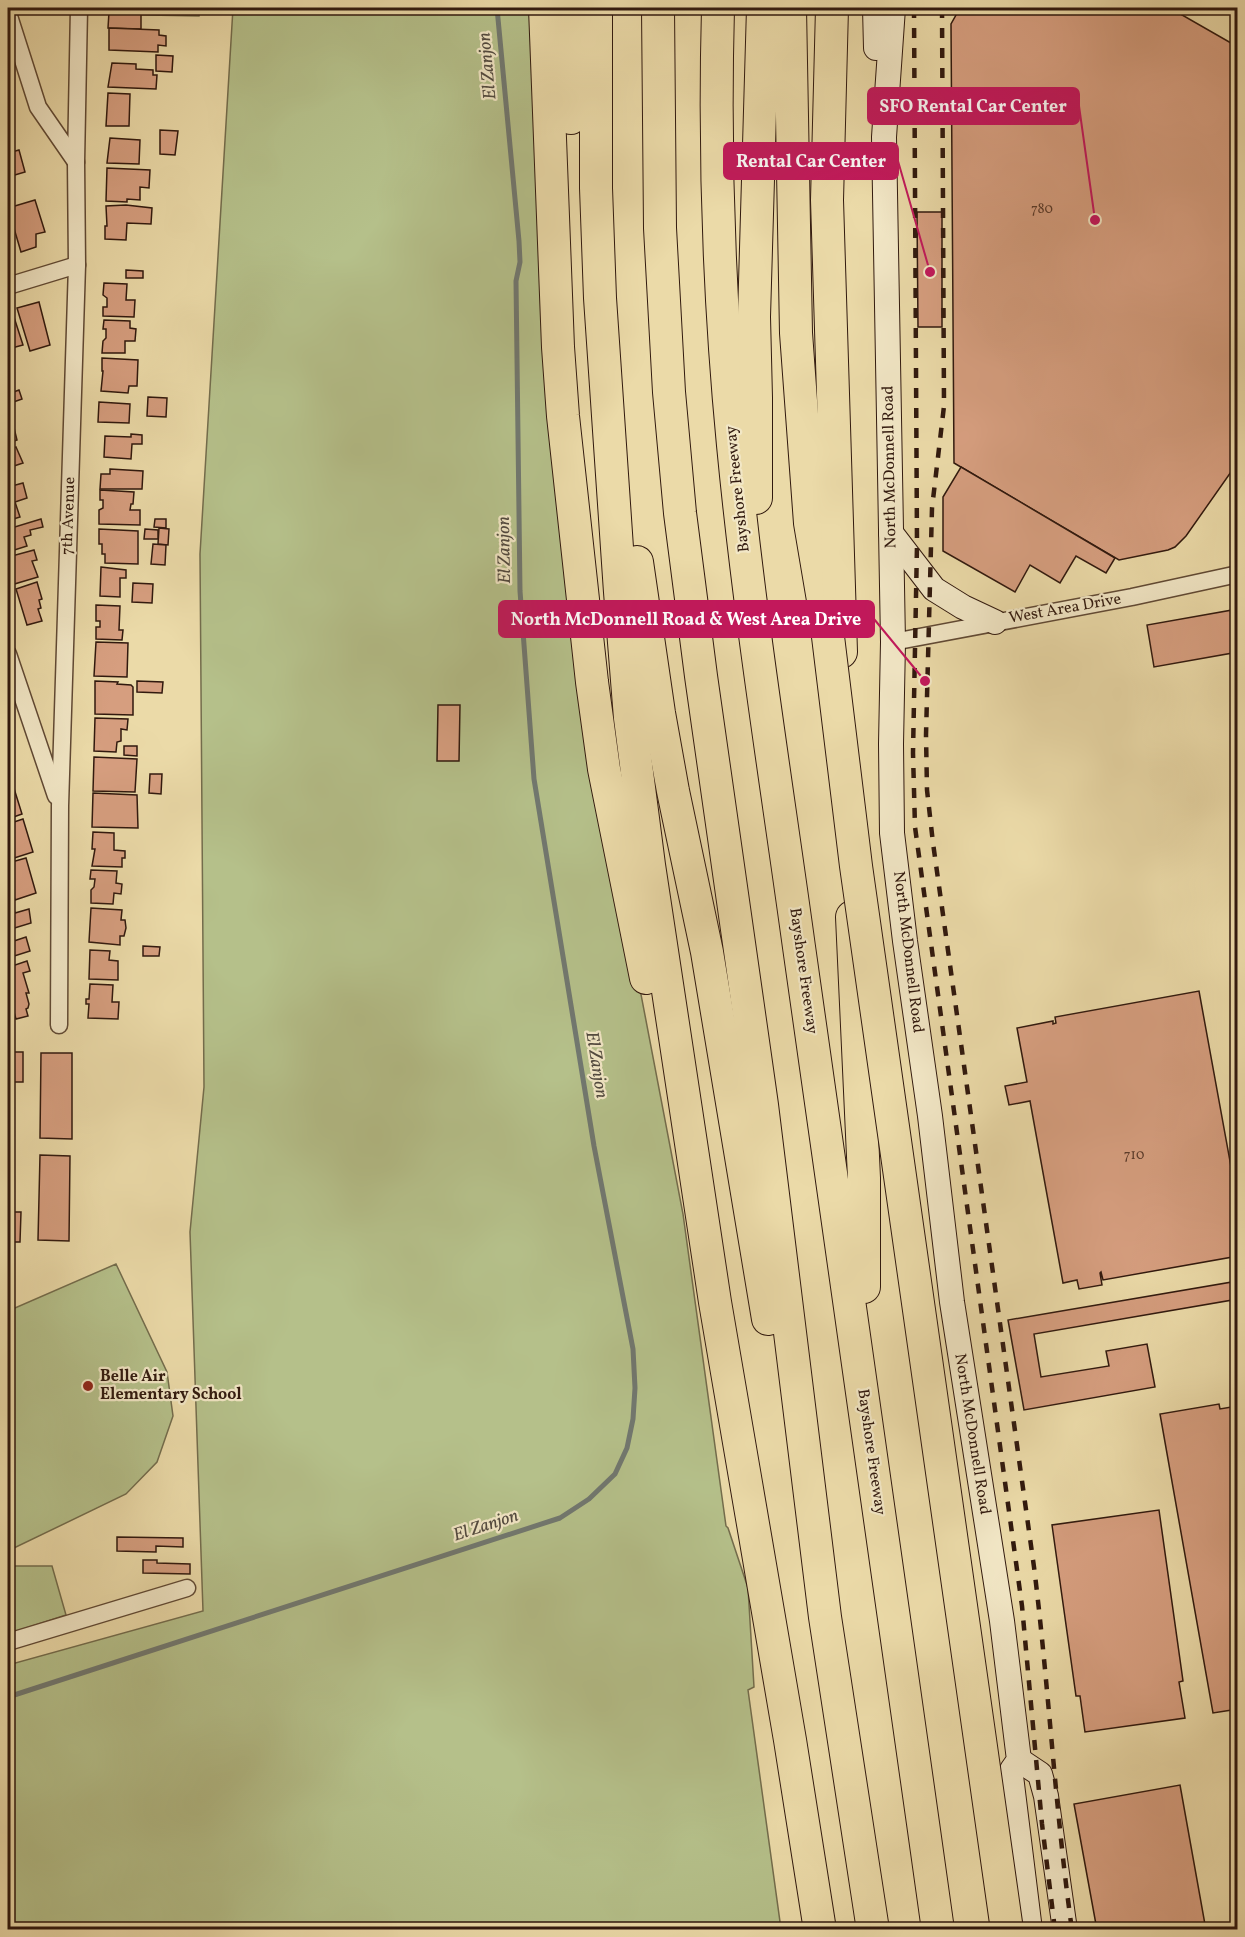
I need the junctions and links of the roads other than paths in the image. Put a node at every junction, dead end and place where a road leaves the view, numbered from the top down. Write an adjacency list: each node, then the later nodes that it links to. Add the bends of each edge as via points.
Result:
1 (79, 8): 16 (street, 7th Avenue)
2 (546, 8): 26 (highway, via 561,380)
3 (571, 8): 26 (highway, via 575,351)
4 (596, 8): 29 (highway, via 600,298 630,717)
5 (612, 8): 30 (highway, via 616,274 632,519 646,626 673,792 720,1025 770,1335)
6 (658, 8): 30 (highway, via 660,228 676,468)
7 (718, 8): 23 (highway, Bayshore Freeway, via 723,318 732,440)
8 (763, 8): 23 (highway, via 754,317)
9 (790, 8): 17 (highway)
10 (814, 8): 17 (highway)
11 (832, 8): 31 (highway, via 828,254 864,1178)
12 (875, 8): 15 (street, North McDonnell Road)
13 (893, 8): 15 (street, North McDonnell Road)
14 (8, 13): 16 (street, via 38,107)
15 (884, 137): 20 (street, North McDonnell Road)
16 (76, 162): 18 (street, 7th Avenue)
17 (801, 264): 38 (highway, bridge, via 825,612 856,866)
18 (77, 265): 19 (street); 27 (street, 7th Avenue)
19 (8, 286)
20 (891, 533): 22 (street, via 934,589); 24 (street, North McDonnell Road)
21 (1238, 574): 22 (street, West Area Drive)
22 (995, 622): 24 (street, West Area Drive)
23 (755, 631): 31 (highway, Bayshore Freeway)
24 (893, 642): 34 (street, North McDonnell Road, via 892,833 901,914 952,1302)
25 (8, 654): 27 (street)
26 (592, 682): 29 (highway, via 624,873)
27 (60, 806): 28 (street, 7th Avenue)
28 (59, 1025)
29 (715, 1302): 35 (highway)
30 (795, 1379): 36 (highway, via 825,1617)
31 (864, 1399): 37 (highway, Bayshore Freeway)
32 (186, 1588): 33 (street)
33 (8, 1642)
34 (1019, 1760): 39 (street, North McDonnell Road, via 1011,1776); 40 (street, via 1040,1774 1046,1796)
35 (820, 1929)
36 (873, 1929)
37 (939, 1929)
38 (1006, 1929)
39 (1030, 1929)
40 (1065, 1929)

